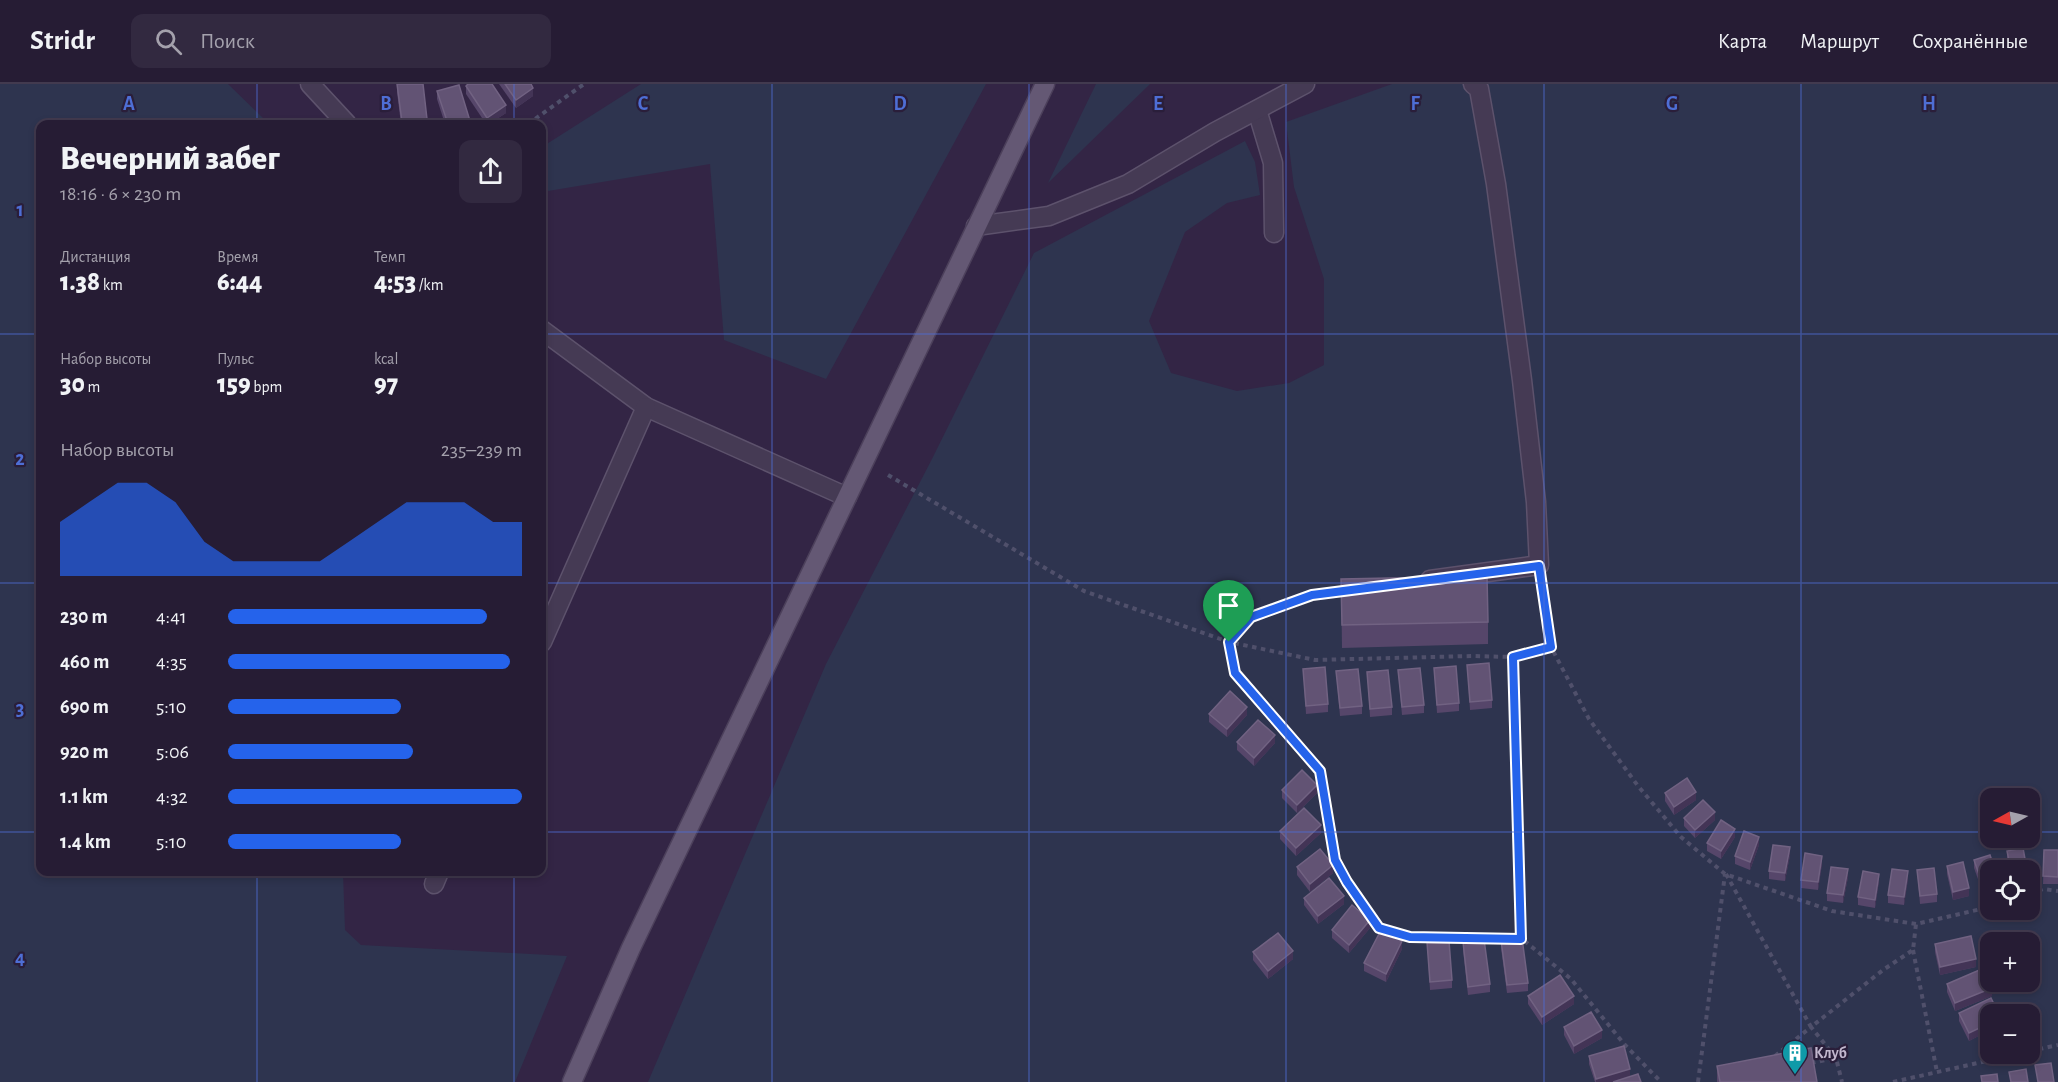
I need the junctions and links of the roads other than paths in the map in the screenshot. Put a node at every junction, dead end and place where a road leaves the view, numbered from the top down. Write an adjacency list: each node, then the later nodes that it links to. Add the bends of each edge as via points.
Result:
1 (309, 84): 6 (lane)
2 (1045, 84): 7 (main road)
3 (1305, 84): 5 (lane)
4 (1473, 84): 12 (lane, via 1479,89 1496,184 1536,502 1539,566)
5 (1257, 110): 7 (lane, via 1128,184 1050,216); 8 (lane, via 1274,163)
6 (343, 120)
7 (976, 226): 11 (main road)
8 (1274, 233)
9 (546, 333): 10 (lane)
10 (646, 407): 11 (lane); 13 (lane)
11 (847, 497): 14 (main road, via 631,948)
12 (1415, 582)
13 (546, 633)
14 (572, 1082)

